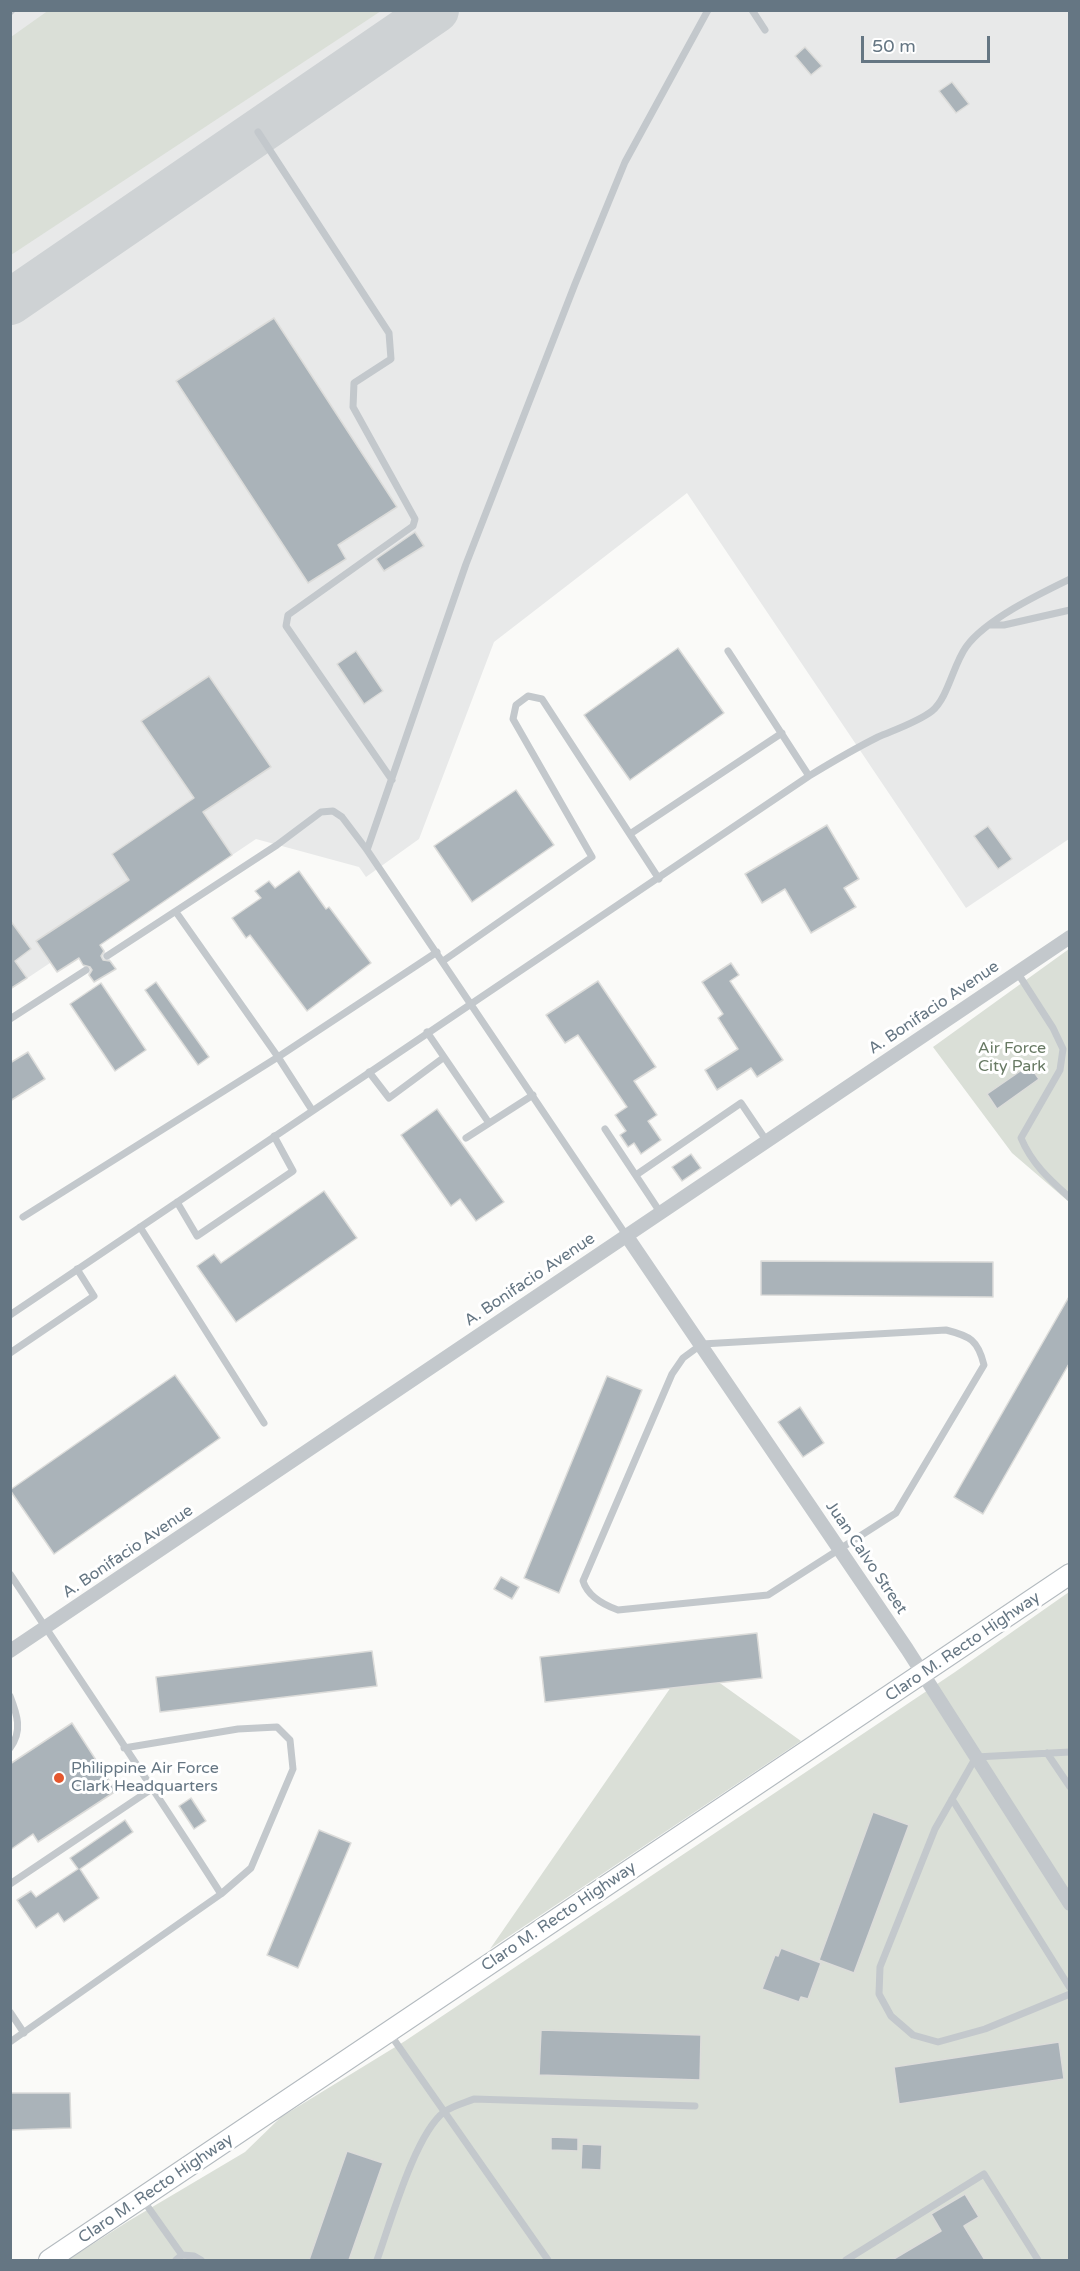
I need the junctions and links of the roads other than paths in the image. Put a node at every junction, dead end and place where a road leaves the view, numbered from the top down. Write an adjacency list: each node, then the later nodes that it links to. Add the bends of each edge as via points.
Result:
1 (708, 10): 11 (lane, via 626,162 575,284 466,564)
2 (752, 10): 3 (lane)
3 (765, 30)
4 (258, 132): 11 (lane, via 389,333 391,360 354,383 353,407 415,519 413,526 288,615 286,626)
5 (1070, 579): 7 (lane)
6 (1070, 610): 7 (lane)
7 (988, 625): 10 (lane, via 967,645 932,711)
8 (728, 651): 9 (lane)
9 (782, 733): 10 (lane); 12 (lane)
10 (809, 776): 14 (lane)
11 (392, 780): 13 (lane)
12 (630, 834): 14 (lane); 19 (lane, via 542,699 528,696 516,705 513,718 592,856)
13 (367, 850): 15 (lane, via 342,817 333,811 321,812); 17 (lane)
14 (659, 879): 22 (lane)
15 (176, 912): 18 (lane); 25 (lane)
16 (1070, 937): 21 (street, A. Bonifacio Avenue)
17 (437, 952): 19 (lane); 25 (lane)
18 (107, 956)
19 (443, 961): 22 (lane)
20 (86, 969): 23 (lane)
21 (1017, 972): 34 (street, A. Bonifacio Avenue); 36 (lane, via 1063,1049 1060,1070 1021,1138 1040,1171)
22 (470, 1003): 24 (lane); 28 (lane)
23 (10, 1019)
24 (427, 1032): 26 (lane); 27 (lane)
25 (278, 1057): 29 (lane); 39 (lane)
26 (443, 1058): 27 (lane, via 389,1098); 30 (lane)
27 (369, 1072): 29 (lane)
28 (532, 1095): 30 (lane); 41 (lane)
29 (312, 1110): 32 (lane)
30 (489, 1123): 33 (lane)
31 (605, 1129): 35 (lane)
32 (274, 1136): 37 (lane); 37 (lane, via 294,1172 197,1236)
33 (466, 1138)
34 (766, 1140): 35 (lane, via 741,1103); 38 (street, A. Bonifacio Avenue)
35 (636, 1175): 38 (lane)
36 (1070, 1198)
37 (177, 1202): 40 (lane)
38 (660, 1212): 41 (street, A. Bonifacio Avenue)
39 (23, 1217)
40 (140, 1227): 42 (lane); 46 (lane)
41 (626, 1235): 44 (street, Juan Calvo Street); 50 (street, A. Bonifacio Avenue)
42 (77, 1269): 43 (lane); 45 (lane, via 94,1296)
43 (10, 1315)
44 (702, 1344): 47 (street, Juan Calvo Street); 47 (lane, via 946,1330 966,1335 980,1348 984,1365 896,1513); 47 (lane, via 683,1358 672,1374 583,1581 585,1588 604,1605 618,1610 768,1595)
45 (10, 1353)
46 (264, 1423)
47 (840, 1548): 52 (street, Juan Calvo Street)
48 (10, 1574): 50 (lane)
49 (1070, 1574): 52 (main road, Claro M. Recto Highway)
50 (46, 1628): 51 (street, A. Bonifacio Avenue); 55 (lane)
51 (10, 1651)
52 (923, 1674): 58 (street, Juan Calvo Street); 68 (main road, Claro M. Recto Highway)
53 (10, 1696): 54 (lane, via 19,1725)
54 (10, 1748)
55 (124, 1748): 60 (lane); 63 (lane, via 238,1729 277,1727 290,1740 293,1769 251,1868)
56 (1070, 1752): 57 (lane)
57 (1047, 1753): 58 (lane); 59 (lane)
58 (976, 1756): 61 (lane); 64 (street, Juan Calvo Street)
59 (1070, 1787)
60 (153, 1788): 62 (lane); 63 (lane)
61 (952, 1799): 65 (lane); 66 (lane, via 935,1829 880,1967 879,1994 891,2016 913,2035 938,2042 985,2029)
62 (10, 1884)
63 (221, 1894): 69 (lane)
64 (1070, 1904)
65 (1070, 1988)
66 (1070, 1994)
67 (10, 2012): 69 (lane)
68 (388, 2032): 72 (lane); 73 (main road, Claro M. Recto Highway)
69 (24, 2033): 70 (lane)
70 (10, 2042)
71 (695, 2106): 72 (lane, via 474,2099)
72 (445, 2111): 77 (lane, via 430,2126 419,2146); 78 (lane)
73 (142, 2199): 74 (lane); 75 (main road, Claro M. Recto Highway)
74 (179, 2258): 76 (lane, via 194,2256)
75 (49, 2260)
76 (201, 2260)
77 (377, 2260)
78 (548, 2260)
79 (846, 2260): 80 (lane, via 984,2174)
80 (1038, 2260)

